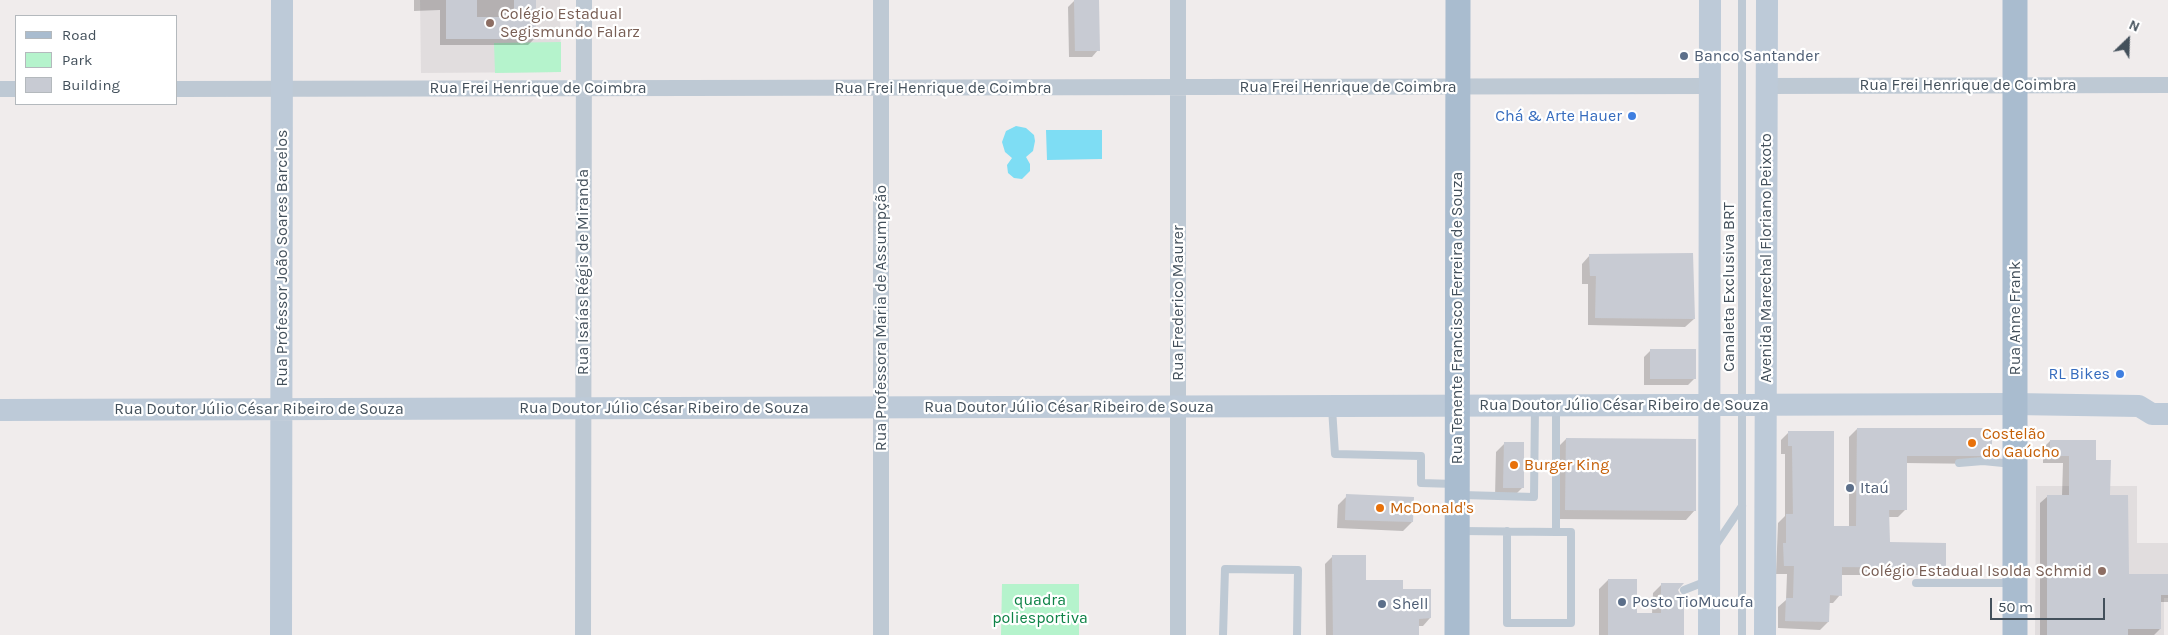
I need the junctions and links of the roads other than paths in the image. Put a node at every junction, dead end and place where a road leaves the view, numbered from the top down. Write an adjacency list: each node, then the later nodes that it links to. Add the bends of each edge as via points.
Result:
1 (282, 0): 21 (main road, Rua Professor João Soares Barcelos)
2 (584, 0): 16 (street, Rua Isaías Régis de Miranda)
3 (882, 0): 17 (street, Rua Professora Maria de Assumpção)
4 (1178, 0): 14 (street, Rua Frederico Maurer)
5 (1458, 0): 15 (main road, Rua Tenente Francisco Ferreira de Souza)
6 (1710, 0): 12 (main road)
7 (1742, 0): 26 (lane, Canaleta Exclusiva BRT)
8 (1768, 0): 13 (main road, Avenida Marechal Floriano Peixoto)
9 (2015, 0): 10 (main road, Rua Anne Frank)
10 (2015, 85): 11 (street, Rua Frei Henrique de Coimbra); 13 (street, Rua Frei Henrique de Coimbra); 23 (main road, Rua Anne Frank)
11 (2168, 85)
12 (1710, 86): 15 (street, Rua Frei Henrique de Coimbra); 25 (main road)
13 (1767, 86): 27 (main road, Avenida Marechal Floriano Peixoto)
14 (1178, 87): 15 (street, Rua Frei Henrique de Coimbra); 17 (street, Rua Frei Henrique de Coimbra); 28 (street, Rua Frederico Maurer)
15 (1458, 87): 30 (main road, Rua Tenente Francisco Ferreira de Souza)
16 (584, 88): 17 (street, Rua Frei Henrique de Coimbra); 21 (street, Rua Frei Henrique de Coimbra); 33 (street, Rua Isaías Régis de Miranda)
17 (881, 88): 32 (street, Rua Professora Maria de Assumpção)
18 (0, 89): 19 (street)
19 (15, 89)
20 (178, 89): 21 (street, Rua Frei Henrique de Coimbra)
21 (282, 89): 34 (main road, Rua Professor João Soares Barcelos)
22 (2168, 399): 31 (main road, Rua Doutor Júlio César Ribeiro de Souza, via 2152,399)
23 (2015, 404): 27 (main road, Rua Doutor Júlio César Ribeiro de Souza); 31 (main road, Rua Doutor Júlio César Ribeiro de Souza); 38 (main road, Rua Anne Frank)
24 (1546, 405): 25 (main road, Rua Doutor Júlio César Ribeiro de Souza); 30 (main road, Rua Doutor Júlio César Ribeiro de Souza); 39 (lane, via 1534,497); 43 (lane)
25 (1709, 405): 26 (main road, Rua Doutor Júlio César Ribeiro de Souza); 44 (main road)
26 (1742, 405): 27 (main road, Rua Doutor Júlio César Ribeiro de Souza); 40 (lane, Canaleta Exclusiva BRT)
27 (1766, 405): 58 (main road, Avenida Marechal Floriano Peixoto)
28 (1178, 406): 29 (main road, Rua Doutor Júlio César Ribeiro de Souza); 32 (main road, Rua Doutor Júlio César Ribeiro de Souza); 52 (street, Rua Frederico Maurer)
29 (1332, 406): 30 (main road, Rua Doutor Júlio César Ribeiro de Souza); 39 (lane, via 1335,454 1422,456 1421,483)
30 (1457, 406): 39 (main road, Rua Tenente Francisco Ferreira de Souza)
31 (2138, 406): 36 (main road, Rua Doutor Júlio César Ribeiro de Souza, via 2152,414)
32 (881, 407): 33 (main road, Rua Doutor Júlio César Ribeiro de Souza); 51 (street, Rua Professora Maria de Assumpção)
33 (583, 408): 34 (main road, Rua Doutor Júlio César Ribeiro de Souza); 50 (street, Rua Isaías Régis de Miranda)
34 (282, 409): 35 (main road, Rua Doutor Júlio César Ribeiro de Souza); 49 (main road, Rua Professor João Soares Barcelos)
35 (0, 410)
36 (2168, 414)
37 (1959, 463): 38 (lane)
38 (2015, 464): 47 (main road, Rua Anne Frank)
39 (1457, 490): 41 (main road, Rua Tenente Francisco Ferreira de Souza)
40 (1742, 506): 44 (lane); 57 (lane, Canaleta Exclusiva BRT)
41 (1457, 531): 42 (lane); 55 (main road, Rua Tenente Francisco Ferreira de Souza)
42 (1508, 531): 43 (lane); 43 (lane, via 1507,623 1570,623 1571,532)
43 (1556, 532)
44 (1709, 555): 45 (main road)
45 (1709, 580): 48 (lane); 56 (main road)
46 (1916, 583): 47 (lane)
47 (2015, 583): 59 (main road, Rua Anne Frank)
48 (1684, 590)
49 (281, 635)
50 (583, 635)
51 (881, 635)
52 (1178, 635)
53 (1223, 635): 54 (lane, via 1225,569 1298,570)
54 (1297, 635)
55 (1457, 635)
56 (1709, 635)
57 (1742, 635)
58 (1765, 635)
59 (2015, 635)

